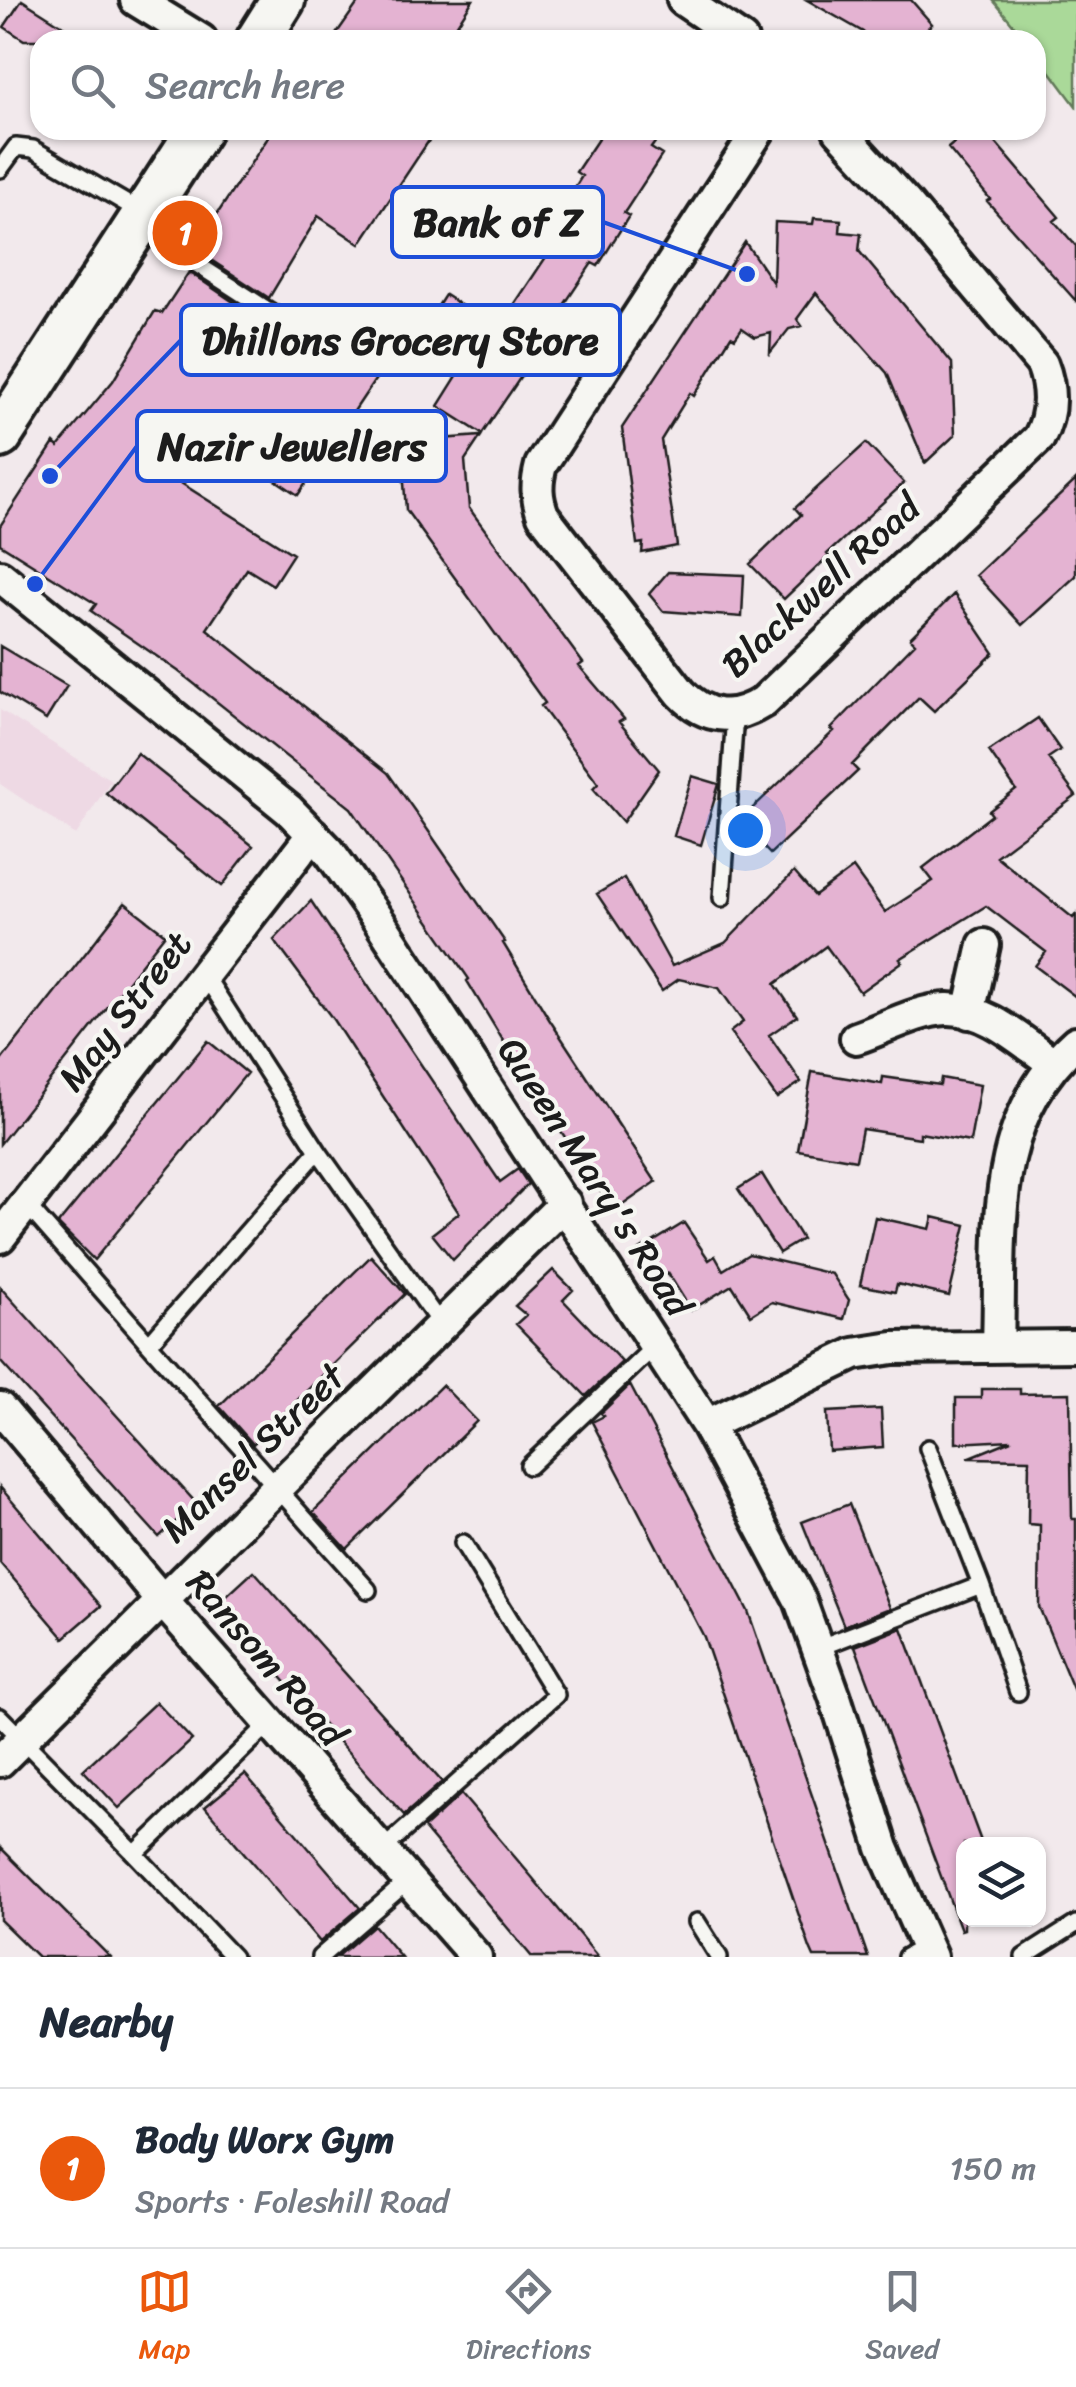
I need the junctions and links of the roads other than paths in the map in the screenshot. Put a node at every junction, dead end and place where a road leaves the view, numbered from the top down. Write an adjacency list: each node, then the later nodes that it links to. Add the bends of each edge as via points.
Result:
1 (136, 0): 4 (street)
2 (283, 0): 5 (main road)
3 (683, 0): 6 (street)
4 (185, 30)
5 (264, 30)
6 (727, 30)
7 (193, 140): 11 (main road)
8 (752, 140): 15 (street, Blackwell Road, via 536,481 544,515 681,693 708,713)
9 (849, 140): 15 (street, Blackwell Road, via 1042,364 1049,385 1047,424 764,702)
10 (0, 169): 11 (lane, via 16,146 33,149)
11 (141, 220): 12 (lane); 13 (main road)
12 (300, 332)
13 (0, 436)
14 (0, 576): 16 (street, Queen Mary's Road)
15 (735, 714): 17 (lane)
16 (313, 834): 19 (street, May Street); 25 (street, Queen Mary's Road, via 381,924)
17 (722, 898)
18 (984, 945): 20 (street)
19 (204, 974): 24 (lane); 26 (street, May Street)
20 (970, 1013): 21 (street, via 948,1009); 23 (street)
21 (856, 1038)
22 (1076, 1042): 23 (street)
23 (1052, 1063): 31 (street, via 1005,1167)
24 (318, 1152): 28 (lane); 29 (lane)
25 (564, 1203): 28 (street, Mansel Street); 30 (street, Queen Mary's Road)
26 (26, 1204): 27 (street, May Street); 29 (lane)
27 (0, 1238)
28 (441, 1325): 37 (street, Mansel Street)
29 (149, 1344): 37 (lane)
30 (656, 1345): 34 (street, Queen Mary's Road); 36 (lane)
31 (998, 1345): 32 (street); 34 (street, via 854,1354)
32 (1076, 1346)
33 (0, 1408): 41 (street, Ransom Road)
34 (707, 1425): 42 (street, Queen Mary's Road, via 800,1600)
35 (928, 1448): 39 (lane)
36 (529, 1466)
37 (275, 1487): 40 (lane); 41 (street, Mansel Street)
38 (463, 1543): 47 (lane, via 556,1695)
39 (981, 1585): 42 (lane); 43 (lane)
40 (368, 1590)
41 (162, 1599): 45 (street, Ransom Road); 46 (street, Mansel Street)
42 (818, 1648): 52 (street, Queen Mary's Road)
43 (1018, 1692)
44 (0, 1716): 46 (lane)
45 (270, 1722): 47 (street, Ransom Road); 48 (lane)
46 (11, 1751): 48 (lane)
47 (382, 1850): 49 (street, Ransom Road)
48 (135, 1854): 53 (lane)
49 (409, 1880): 54 (lane); 55 (street, Ransom Road)
50 (698, 1922): 56 (lane)
51 (1076, 1924): 57 (lane)
52 (921, 1953)
53 (233, 1957)
54 (320, 1957)
55 (476, 1957)
56 (719, 1957)
57 (1024, 1957)

